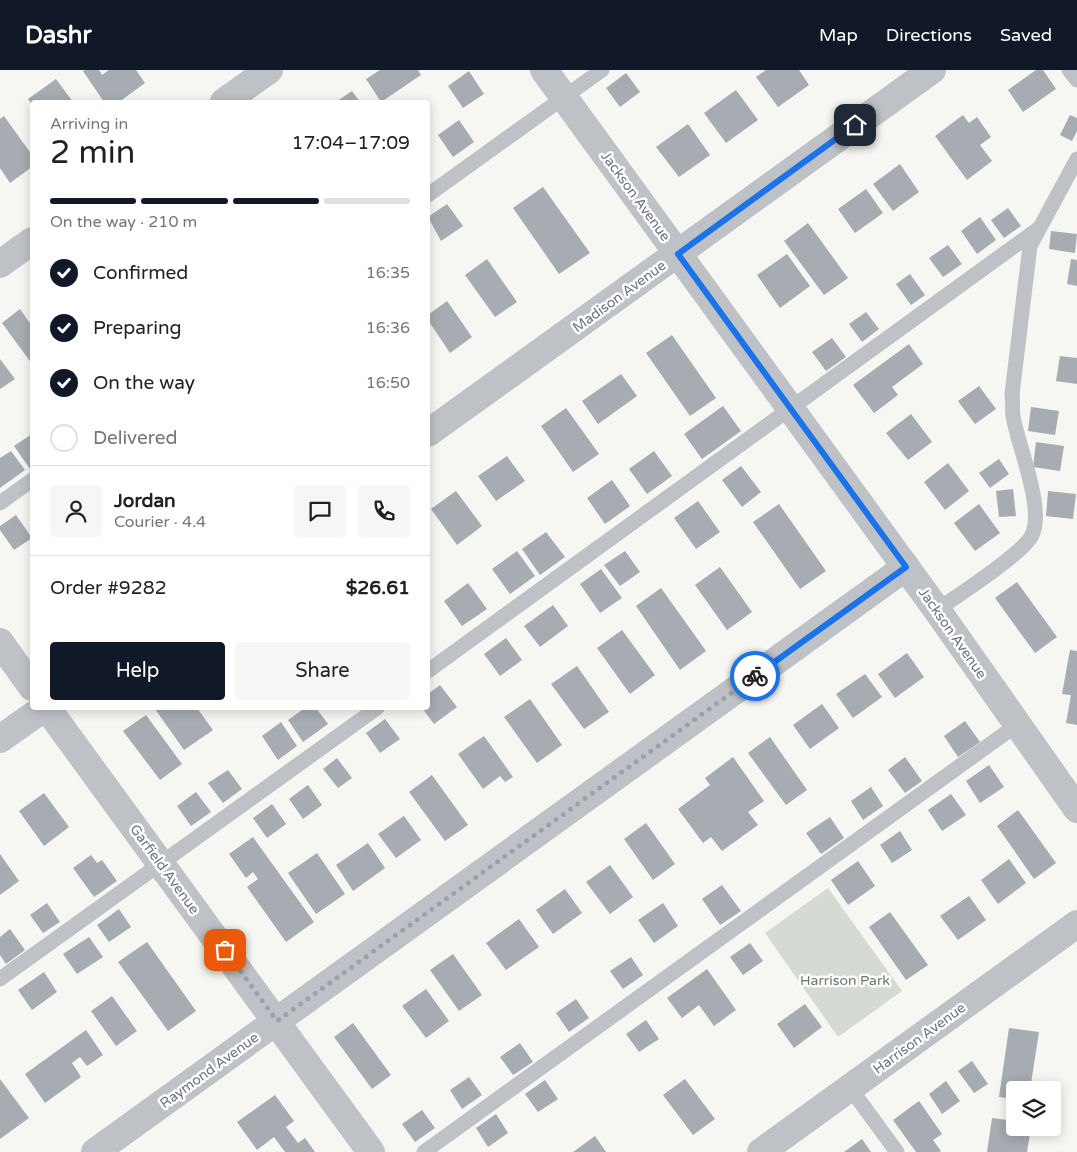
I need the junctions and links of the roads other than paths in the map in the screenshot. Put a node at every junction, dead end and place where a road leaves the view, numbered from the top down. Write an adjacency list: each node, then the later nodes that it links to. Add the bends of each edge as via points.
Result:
1 (269, 70): 8 (street)
2 (544, 70): 7 (street, Jackson Avenue)
3 (602, 70): 7 (lane)
4 (932, 70): 13 (street, Madison Avenue)
5 (1069, 70): 6 (lane)
6 (1077, 80)
7 (564, 97): 10 (lane); 13 (street, Jackson Avenue)
8 (227, 100)
9 (1077, 158): 11 (lane)
10 (430, 194)
11 (1038, 229): 15 (lane); 20 (lane, via 1030,246 1012,394 1014,417 1032,488 1035,520 1032,535 1017,553)
12 (30, 242): 14 (street)
13 (678, 254): 15 (street, Jackson Avenue); 16 (street, Madison Avenue)
14 (0, 264)
15 (791, 410): 19 (street, Jackson Avenue); 22 (lane)
16 (430, 432)
17 (30, 481): 18 (lane)
18 (0, 503)
19 (906, 567): 20 (street, Jackson Avenue); 33 (street, Raymond Avenue)
20 (937, 610): 27 (street, Jackson Avenue)
21 (0, 642): 23 (street)
22 (430, 671)
23 (30, 684)
24 (43, 710): 28 (street)
25 (47, 710): 30 (street, Garfield Avenue)
26 (374, 710): 30 (lane)
27 (1018, 724): 29 (street, Jackson Avenue); 37 (lane)
28 (0, 739)
29 (1077, 809)
30 (161, 863): 32 (lane); 33 (street, Garfield Avenue)
31 (1077, 924): 34 (street, Harrison Avenue)
32 (0, 979)
33 (277, 1021): 35 (street, Raymond Avenue); 36 (street, Garfield Avenue)
34 (850, 1088): 38 (street, Harrison Avenue); 39 (lane)
35 (95, 1152)
36 (371, 1152)
37 (424, 1152)
38 (761, 1152)
39 (897, 1152)

